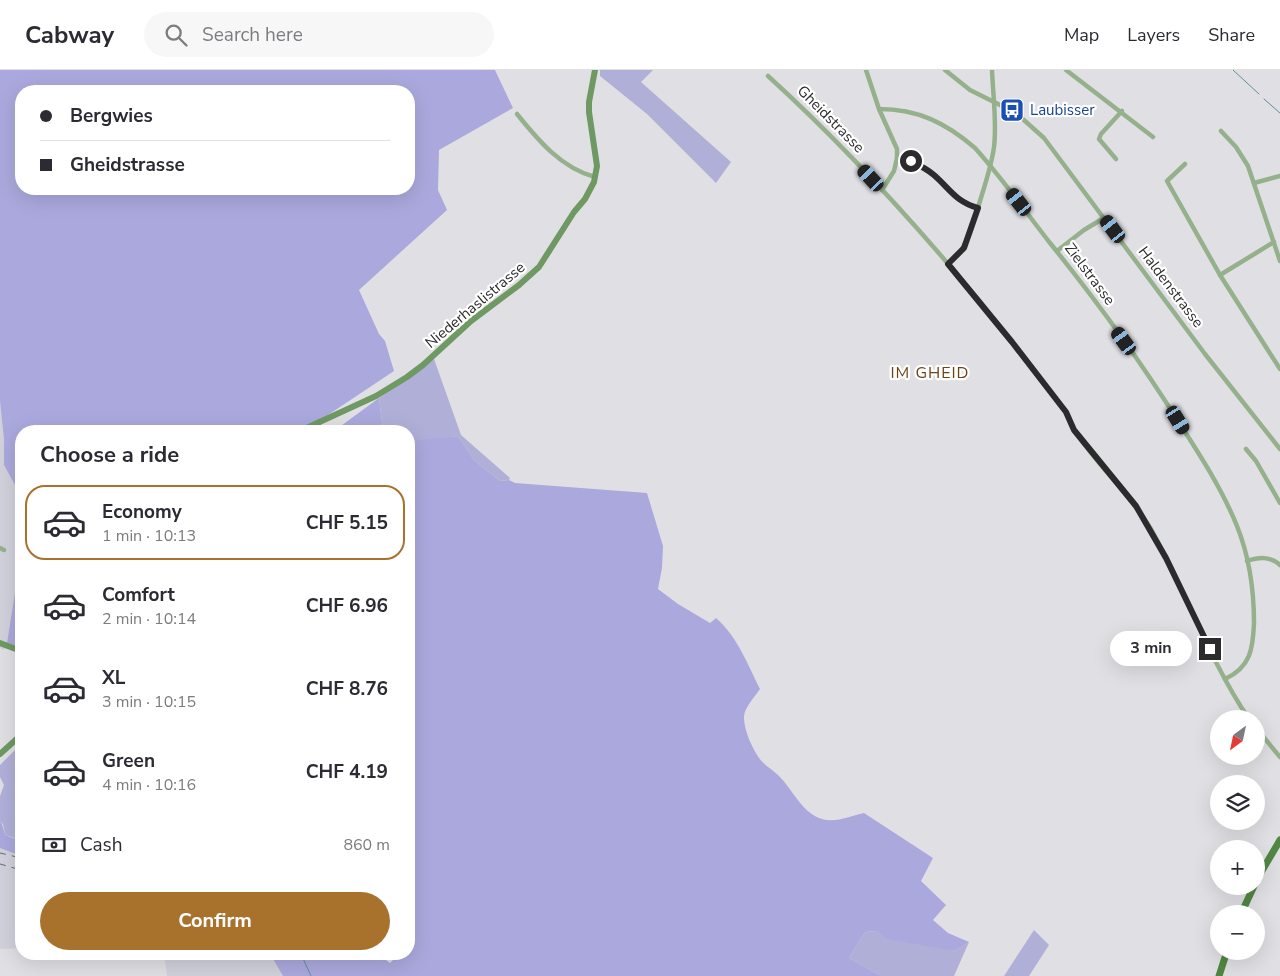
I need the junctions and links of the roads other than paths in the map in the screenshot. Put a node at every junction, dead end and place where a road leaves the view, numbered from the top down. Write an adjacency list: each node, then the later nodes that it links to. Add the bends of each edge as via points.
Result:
1 (595, 70): 18 (street, Niederhaslistrasse, via 589,112 596,154)
2 (866, 70): 8 (street)
3 (946, 70): 7 (street, Haldenstrasse, via 970,90)
4 (992, 70): 7 (street)
5 (1066, 70): 9 (street)
6 (768, 76): 20 (street, Gheidstrasse)
7 (994, 101): 16 (street, via 995,139); 22 (street, Haldenstrasse, via 1016,113 1044,138)
8 (879, 109): 13 (street, via 897,149); 16 (street, Zielstrasse, via 914,112 933,120 960,135)
9 (1122, 111): 12 (street); 14 (street, via 1099,139)
10 (517, 114): 18 (street, via 554,155)
11 (1221, 131): 19 (street, via 1236,147)
12 (1153, 137)
13 (897, 158): 20 (street, via 894,171); 21 (street, via 923,167 958,200)
14 (1116, 159)
15 (1185, 164): 27 (street, via 1167,180)
16 (991, 166): 21 (street); 24 (street, Zielstrasse)
17 (1280, 176): 19 (street)
18 (595, 177): 29 (street, Niederhaslistrasse, via 585,199 532,274 471,321 407,377 376,396)
19 (1254, 183): 23 (street)
20 (882, 190): 26 (street, Gheidstrasse)
21 (978, 208): 26 (street, via 964,248)
22 (1104, 218): 24 (street); 31 (street, Haldenstrasse)
23 (1274, 242): 25 (street); 27 (street)
24 (1057, 251): 33 (street, Zielstrasse, via 1162,395 1202,460 1234,519)
25 (1280, 261)
26 (948, 264): 37 (street, Gheidstrasse, via 1136,506 1166,558)
27 (1220, 275): 28 (street)
28 (1280, 368)
29 (313, 425)
30 (1246, 449): 32 (street)
31 (1280, 449)
32 (1280, 503)
33 (1247, 560): 34 (street, via 1270,558); 37 (street, Zielstrasse, via 1254,612 1253,643 1247,661)
34 (1280, 565)
35 (0, 643): 36 (street)
36 (15, 649)
37 (1225, 679): 38 (street, Gheidstrasse)
38 (1244, 710)
39 (1265, 739): 42 (street)
40 (15, 740): 41 (street)
41 (0, 754)
42 (1280, 757)
43 (1280, 840): 44 (main road)
44 (1265, 866)
45 (1224, 960): 46 (main road)
46 (1219, 976)

